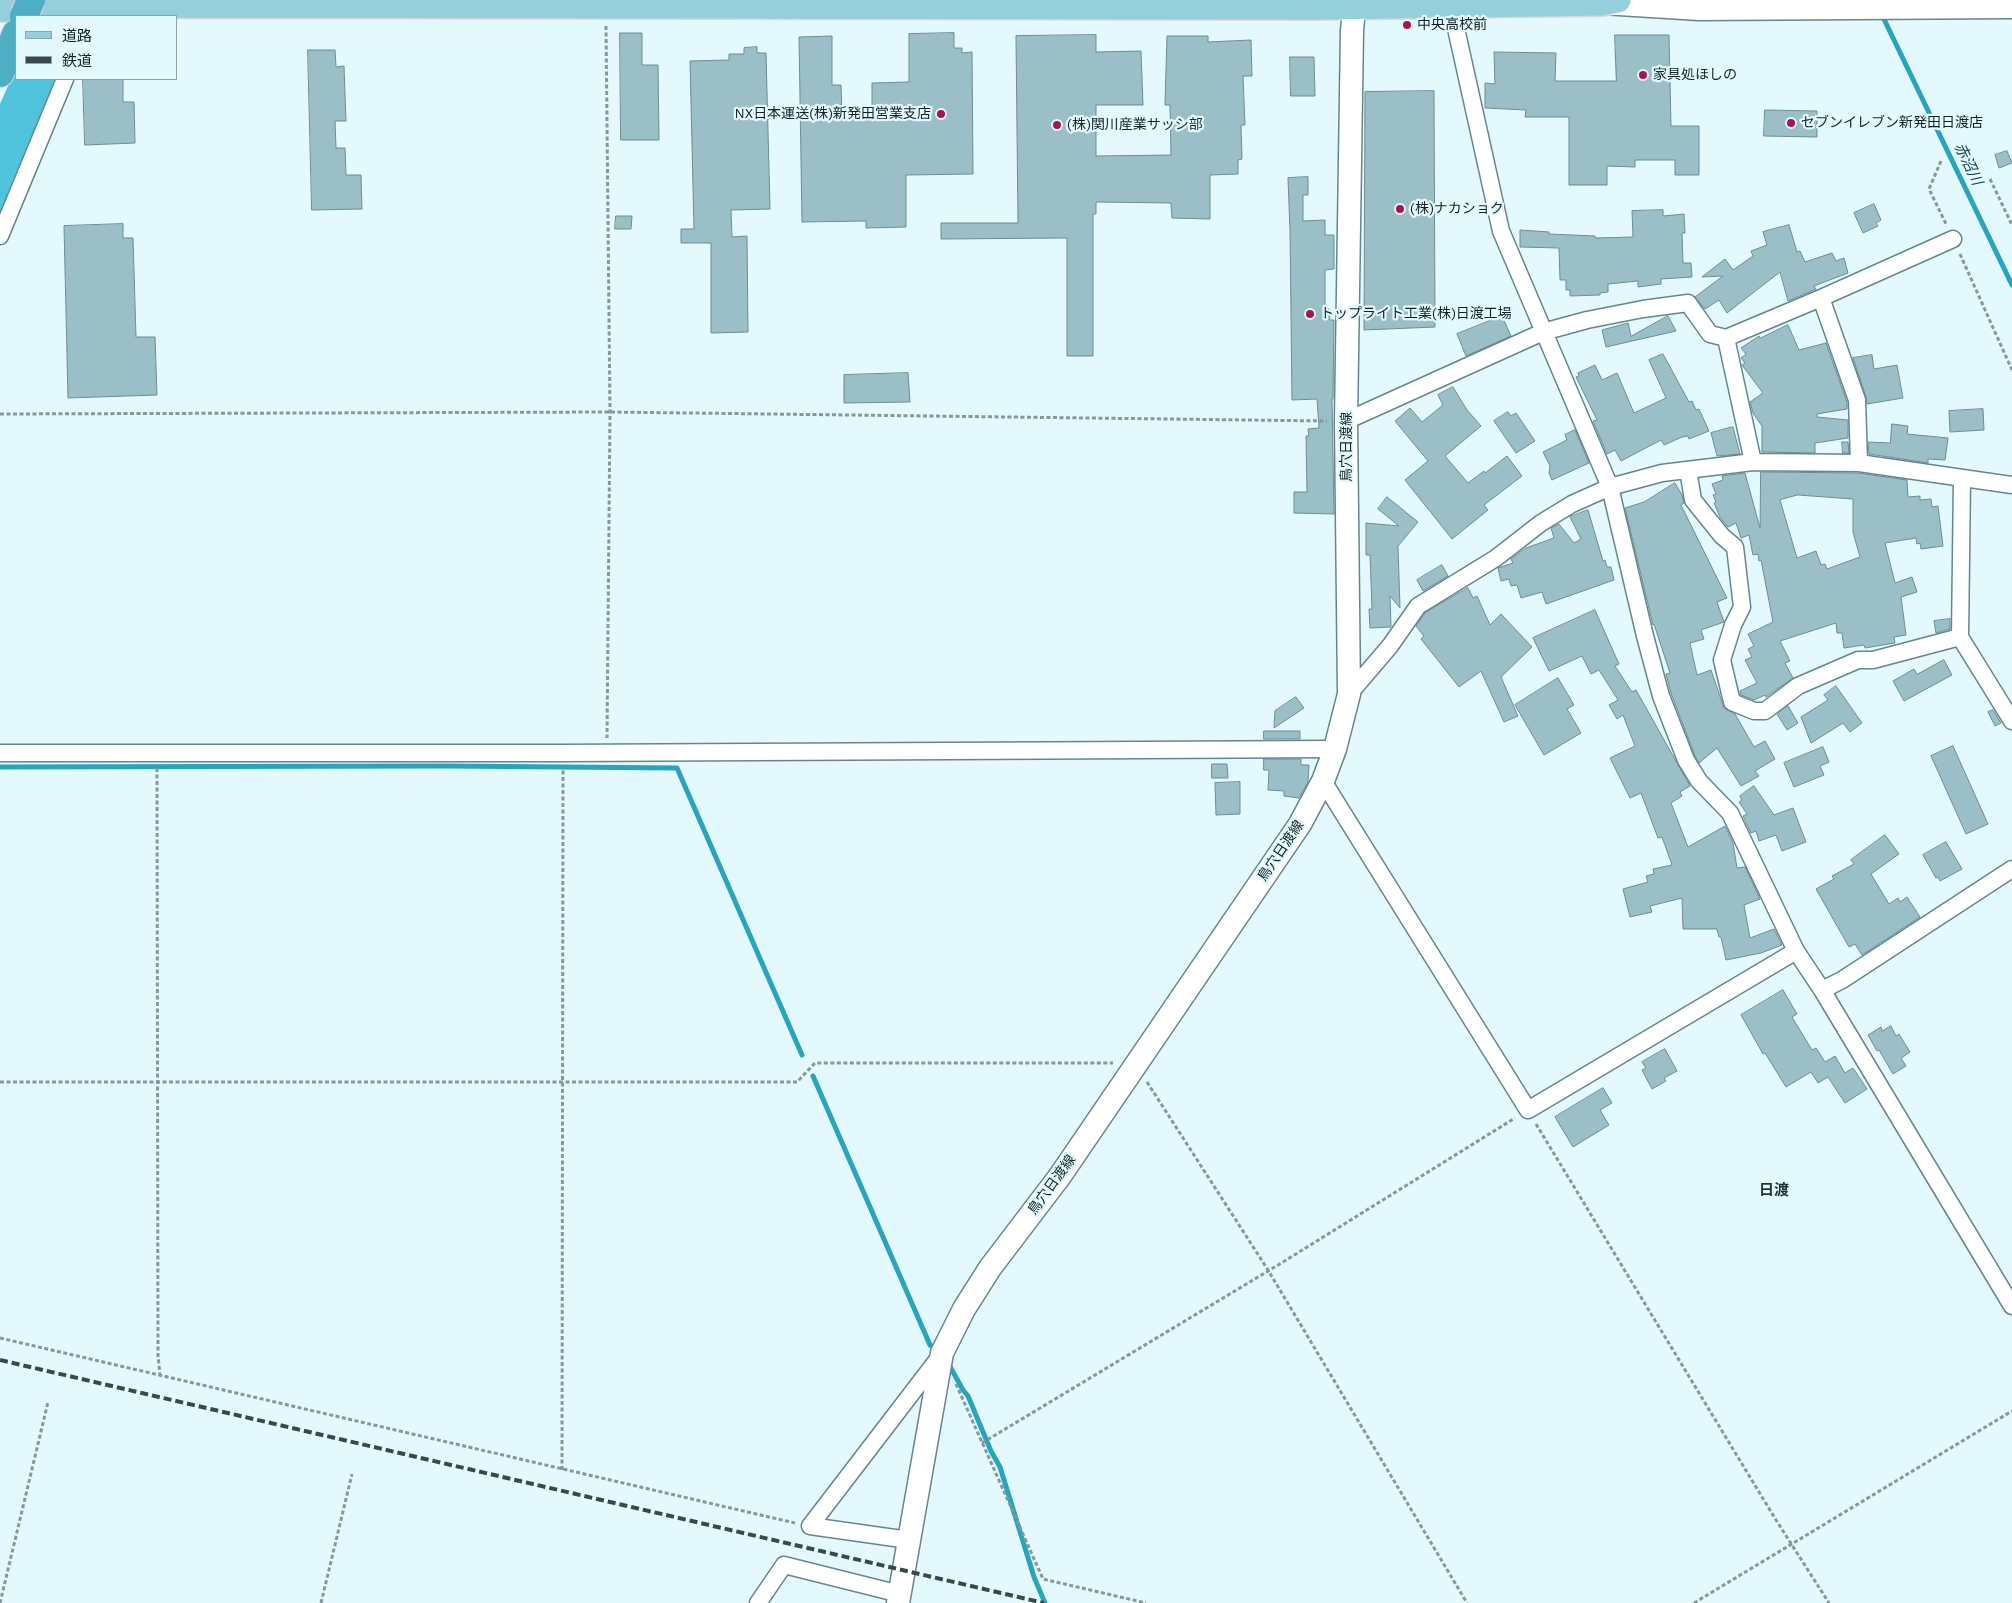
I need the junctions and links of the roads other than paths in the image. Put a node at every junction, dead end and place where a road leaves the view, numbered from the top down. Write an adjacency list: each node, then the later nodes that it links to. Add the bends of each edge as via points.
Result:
1 (31, 0): 10 (highway, bridge)
2 (105, 2): 4 (main road, via 606,6); 9 (main road)
3 (1610, 2): 5 (main road, via 1699,9); 6 (main road)
4 (1355, 3): 6 (main road); 19 (main road, 鳥穴日渡線)
5 (1960, 3): 7 (main road)
6 (1451, 6): 17 (street, via 1502,231)
7 (2012, 8)
8 (0, 9): 9 (main road)
9 (76, 12)
10 (24, 15)
11 (15, 36): 12 (highway)
12 (0, 74)
13 (65, 80): 14 (street)
14 (0, 236)
15 (1953, 239): 16 (street)
16 (1821, 298): 18 (street); 21 (street, via 1857,400)
17 (1543, 332): 18 (street, via 1624,313 1688,304 1710,334); 19 (street); 25 (street)
18 (1726, 338): 20 (street)
19 (1346, 421): 27 (main road, 鳥穴日渡線)
20 (1753, 462): 21 (street); 22 (street)
21 (1859, 463): 23 (street)
22 (1688, 470): 25 (street); 26 (street, via 1693,500 1735,547 1742,607 1722,660 1732,702 1754,711 1765,710 1798,686 1858,660 1873,660)
23 (1962, 479): 24 (street); 26 (street)
24 (2012, 485)
25 (1610, 487): 27 (street, via 1572,504 1541,523 1496,558 1418,606); 33 (street, via 1661,696 1686,760 1699,781 1730,813)
26 (1960, 637): 28 (street)
27 (1350, 694): 29 (main road, 鳥穴日渡線)
28 (2012, 721)
29 (1334, 749): 30 (street); 31 (main road, 鳥穴日渡線)
30 (0, 753)
31 (1323, 781): 33 (street, via 1528,1110); 36 (main road, 鳥穴日渡線, via 1300,824 1136,1065 1060,1176 990,1268)
32 (2012, 869): 34 (street)
33 (1796, 951): 34 (street)
34 (1822, 990): 35 (street)
35 (2012, 1306)
36 (942, 1353): 37 (main road, 鳥穴日渡線); 37 (street, via 810,1526)
37 (909, 1540): 38 (main road, 鳥穴日渡線)
38 (899, 1599): 39 (street, via 784,1565)
39 (758, 1603)

